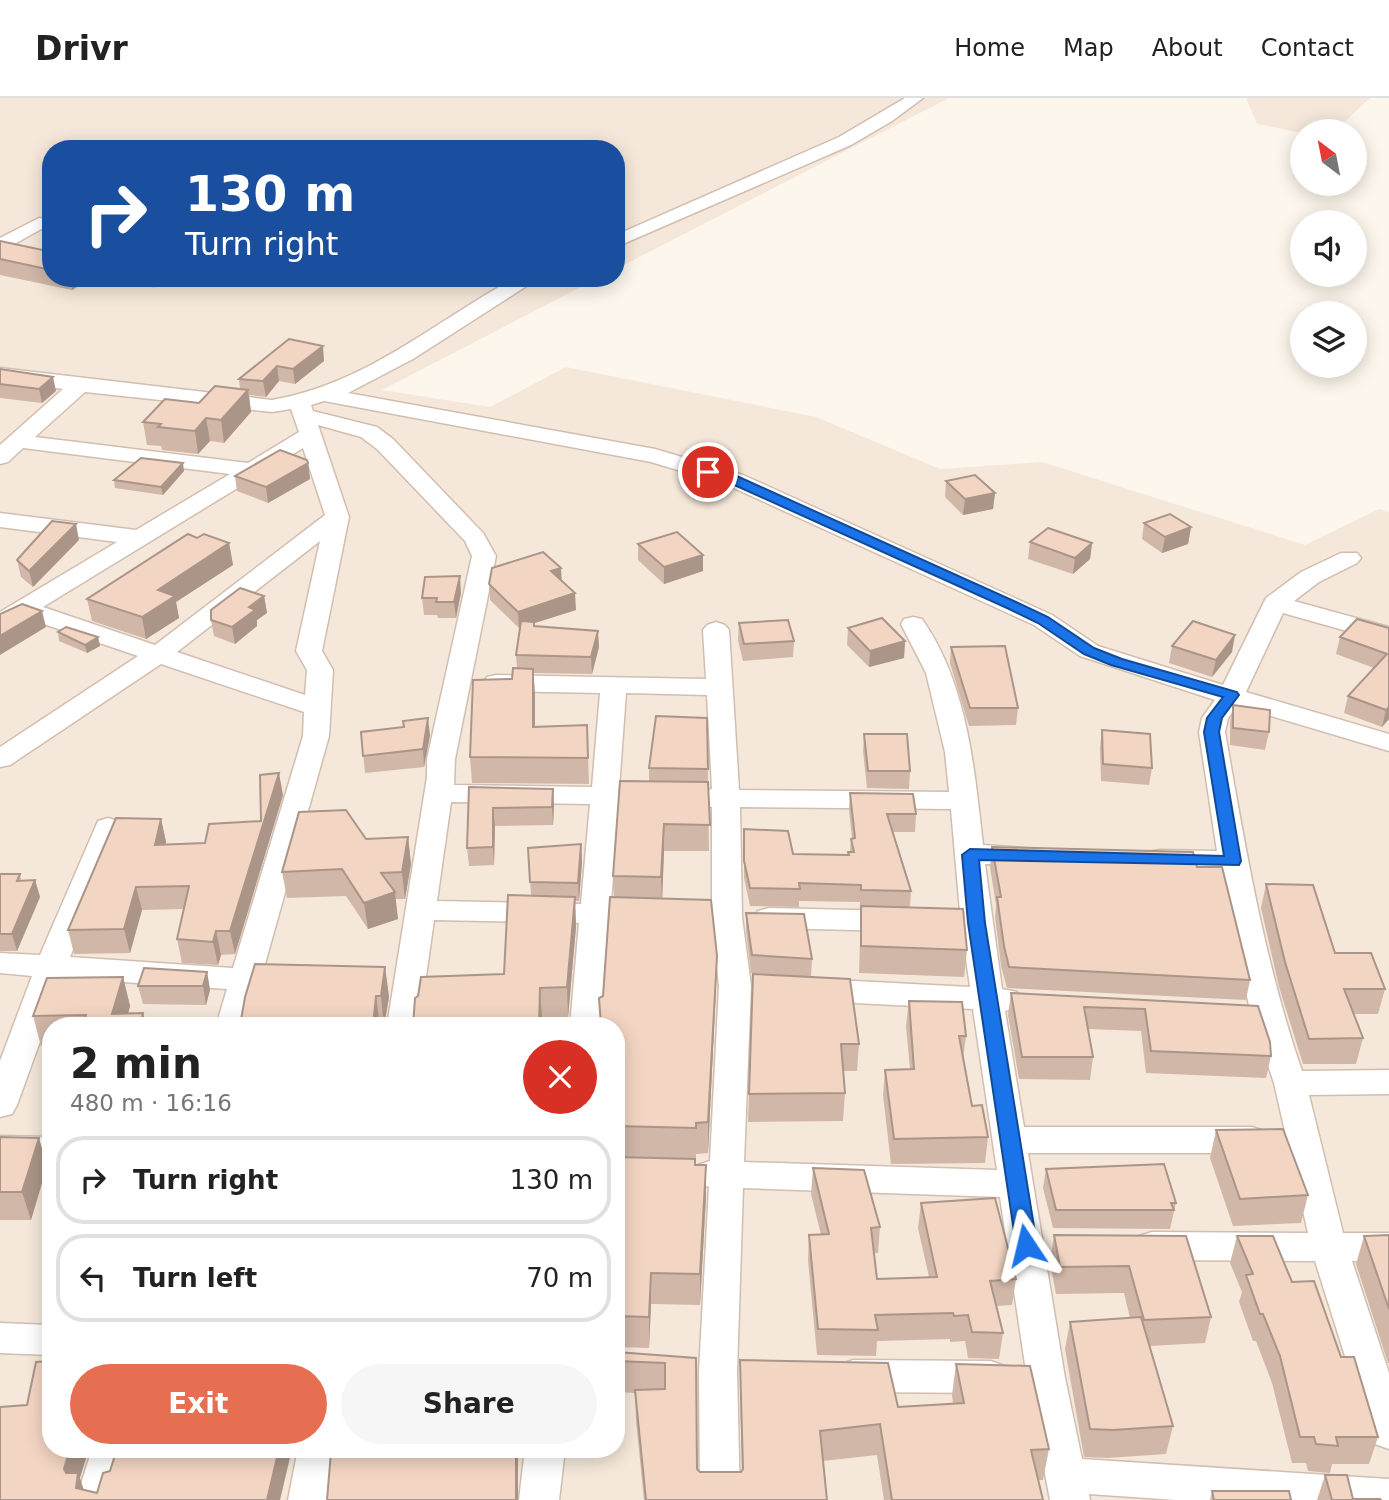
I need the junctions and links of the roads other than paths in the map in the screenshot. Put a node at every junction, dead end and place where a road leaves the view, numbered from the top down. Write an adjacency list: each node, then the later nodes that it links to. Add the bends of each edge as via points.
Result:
1 (915, 98): 3 (street, via 845,141)
2 (39, 223): 4 (street)
3 (625, 238)
4 (0, 247): 5 (street)
5 (25, 253)
6 (511, 287): 9 (street, via 362,381)
7 (0, 374): 8 (street)
8 (80, 386): 10 (street, via 272,406); 11 (street)
9 (328, 396): 10 (street); 28 (street, via 655,456 735,480 1043,620 1089,651)
10 (304, 418): 13 (street); 14 (street); 25 (street, via 369,432 475,538 484,556)
11 (18, 441): 12 (street); 13 (street)
12 (0, 457)
13 (253, 470): 16 (street)
14 (337, 517): 24 (street); 29 (street, via 309,651 320,670)
15 (0, 520): 16 (street)
16 (141, 538): 19 (street)
17 (1349, 558): 18 (street, via 1310,577)
18 (1275, 603): 23 (street); 28 (street)
19 (23, 609): 20 (street); 24 (street)
20 (0, 624)
21 (913, 624): 35 (street, via 939,673 959,752)
22 (716, 630): 27 (street)
23 (1389, 635)
24 (159, 654): 29 (street); 31 (street)
25 (458, 682): 26 (street); 32 (street, via 441,759)
26 (614, 685): 27 (street); 33 (street)
27 (720, 687): 34 (street)
28 (1232, 695): 30 (street); 40 (street, via 1215,718 1212,732)
29 (317, 708): 47 (street, via 316,736)
30 (1389, 743)
31 (0, 759)
32 (439, 793): 33 (street); 41 (street)
33 (605, 796): 34 (street); 42 (street)
34 (726, 798): 35 (street); 43 (street)
35 (964, 801): 37 (street)
36 (108, 827): 46 (street)
37 (970, 855): 38 (street); 44 (street)
38 (1053, 857)
39 (1136, 859): 40 (street)
40 (1233, 861): 56 (street, via 1253,1014)
41 (419, 910): 42 (street); 53 (street, via 411,959 397,984)
42 (593, 913): 43 (street); 54 (street)
43 (700, 916): 44 (street); 49 (street)
44 (949, 922): 50 (street)
45 (0, 963): 46 (street)
46 (51, 967): 47 (street); 57 (street)
47 (244, 980): 48 (street); 52 (street)
48 (286, 981)
49 (761, 987): 50 (street); 63 (street)
50 (990, 999): 51 (street); 58 (street)
51 (1031, 1002)
52 (234, 1017)
53 (402, 1017)
54 (587, 1017)
55 (1389, 1082): 56 (street)
56 (1290, 1083): 59 (street)
57 (0, 1105)
58 (1010, 1140): 59 (street); 64 (street)
59 (1304, 1141): 66 (street)
60 (0, 1149): 61 (street)
61 (42, 1150)
62 (685, 1173): 63 (street)
63 (726, 1174): 64 (street); 71 (street)
64 (1016, 1184): 74 (street, via 1040,1245)
65 (1123, 1246): 66 (street)
66 (1329, 1247): 67 (street); 75 (street)
67 (1389, 1248)
68 (0, 1338): 69 (street)
69 (42, 1340)
70 (680, 1370): 71 (street)
71 (718, 1372): 72 (street); 84 (street)
72 (758, 1373)
73 (823, 1375): 74 (street)
74 (1046, 1378): 79 (street)
75 (1389, 1432)
76 (110, 1458): 81 (street)
77 (316, 1458): 82 (street)
78 (544, 1458): 83 (street)
79 (1068, 1488): 80 (street)
80 (1389, 1497)
81 (96, 1500)
82 (308, 1500)
83 (539, 1500)
84 (720, 1500)

